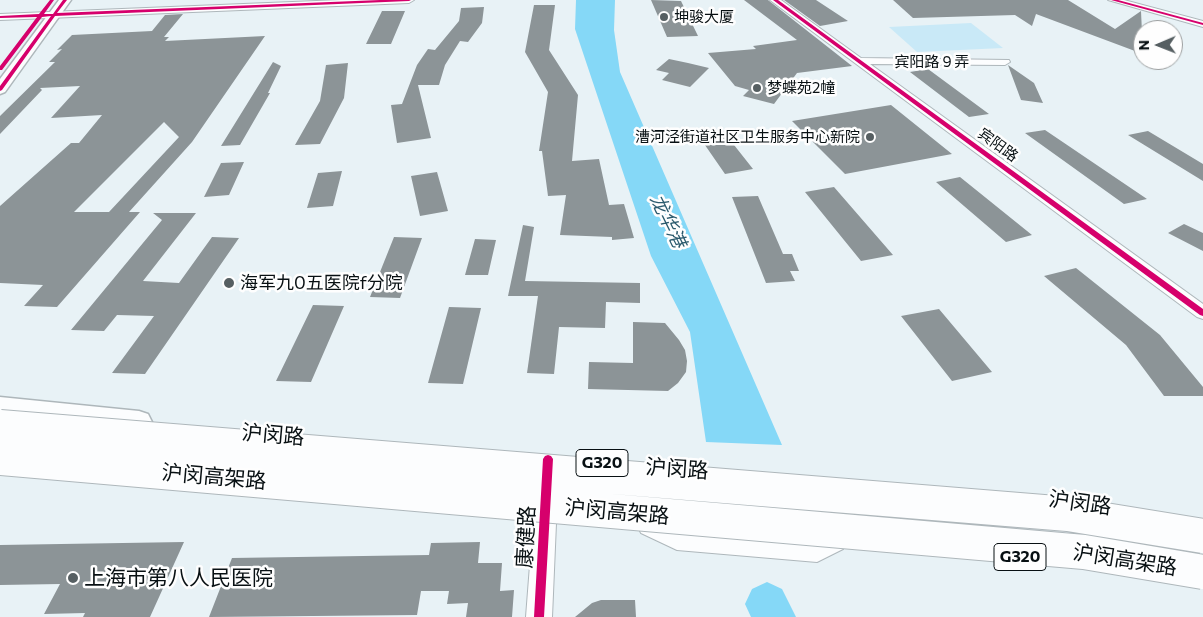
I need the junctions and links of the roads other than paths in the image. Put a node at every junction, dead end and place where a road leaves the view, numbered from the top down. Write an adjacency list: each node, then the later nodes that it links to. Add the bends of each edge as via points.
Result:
1 (64, 0): 6 (main road)
2 (393, 0): 3 (street); 6 (street)
3 (409, 0)
4 (775, 0): 9 (street, 宾阳路)
5 (1114, 0): 8 (street)
6 (50, 9): 7 (street); 11 (main road); 12 (main road)
7 (0, 17)
8 (1203, 24)
9 (859, 61): 10 (street, 宾阳路 9 弄); 13 (street, 宾阳路)
10 (1005, 62)
11 (0, 69)
12 (0, 89)
13 (1203, 313)
14 (0, 408): 17 (main road, 沪闵路 / G320)
15 (0, 427): 21 (highway, 沪闵高架路, bridge, via 1068,514)
16 (0, 458): 22 (highway, 沪闵高架路, bridge, via 1084,552)
17 (548, 459): 19 (street, 康健路); 20 (main road, 沪闵路 / G320, via 1063,499)
18 (0, 472): 19 (main road, G320)
19 (545, 516): 23 (main road, G320, via 1084,562); 24 (street, 康健路)
20 (1203, 521)
21 (1203, 536)
22 (1203, 572)
23 (1203, 581)
24 (539, 617)

